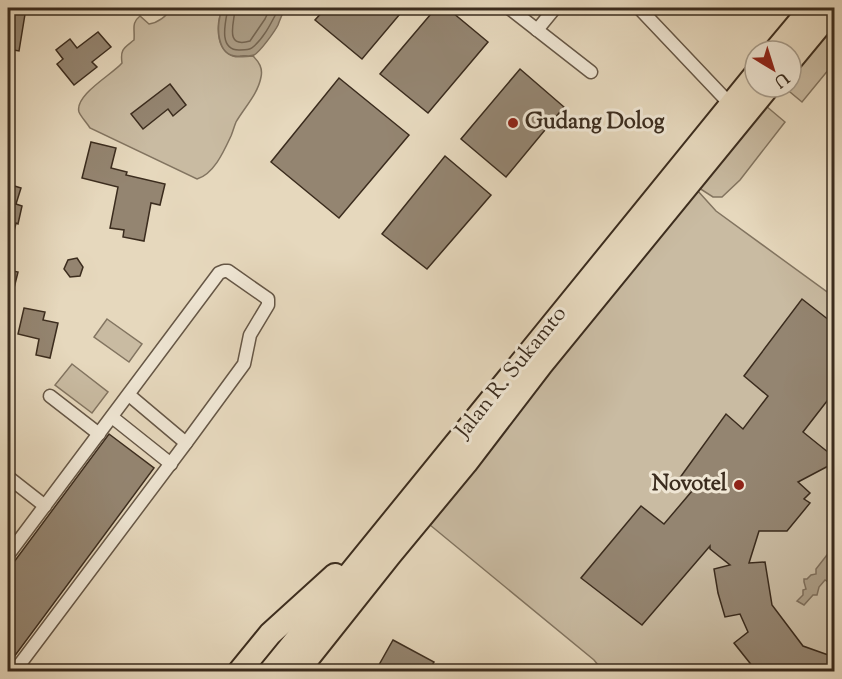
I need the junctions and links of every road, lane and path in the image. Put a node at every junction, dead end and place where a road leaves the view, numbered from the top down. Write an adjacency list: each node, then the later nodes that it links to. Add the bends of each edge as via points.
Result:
1 (509, 8): 5 (street)
2 (555, 8): 7 (street)
3 (639, 8): 13 (street)
4 (834, 8): 9 (highway)
5 (524, 12): 7 (street)
6 (801, 12): 8 (highway)
7 (537, 30): 10 (street)
8 (783, 39)
9 (803, 45)
10 (591, 72)
11 (743, 89): 13 (highway, Jalan R. Sukamto)
12 (758, 99): 22 (highway, Jalan R. Sukamto, via 554,348 466,464)
13 (730, 104): 22 (highway, Jalan R. Sukamto)
14 (129, 395): 16 (street); 18 (street); 18 (street, via 219,273 228,271 268,299 250,335 244,364)
15 (50, 396): 17 (street)
16 (112, 417): 17 (street); 19 (street)
17 (99, 434): 21 (street)
18 (186, 443): 19 (street)
19 (171, 464): 24 (street)
20 (8, 477): 21 (street)
21 (45, 506): 23 (street)
22 (382, 549): 25 (highway, via 325,583 270,634); 26 (highway, Jalan R. Sukamto); 27 (highway, Jalan R. Sukamto); 28 (highway, via 363,611)
23 (8, 555)
24 (14, 672)
25 (239, 672)
26 (270, 672)
27 (297, 672)
28 (316, 672)

